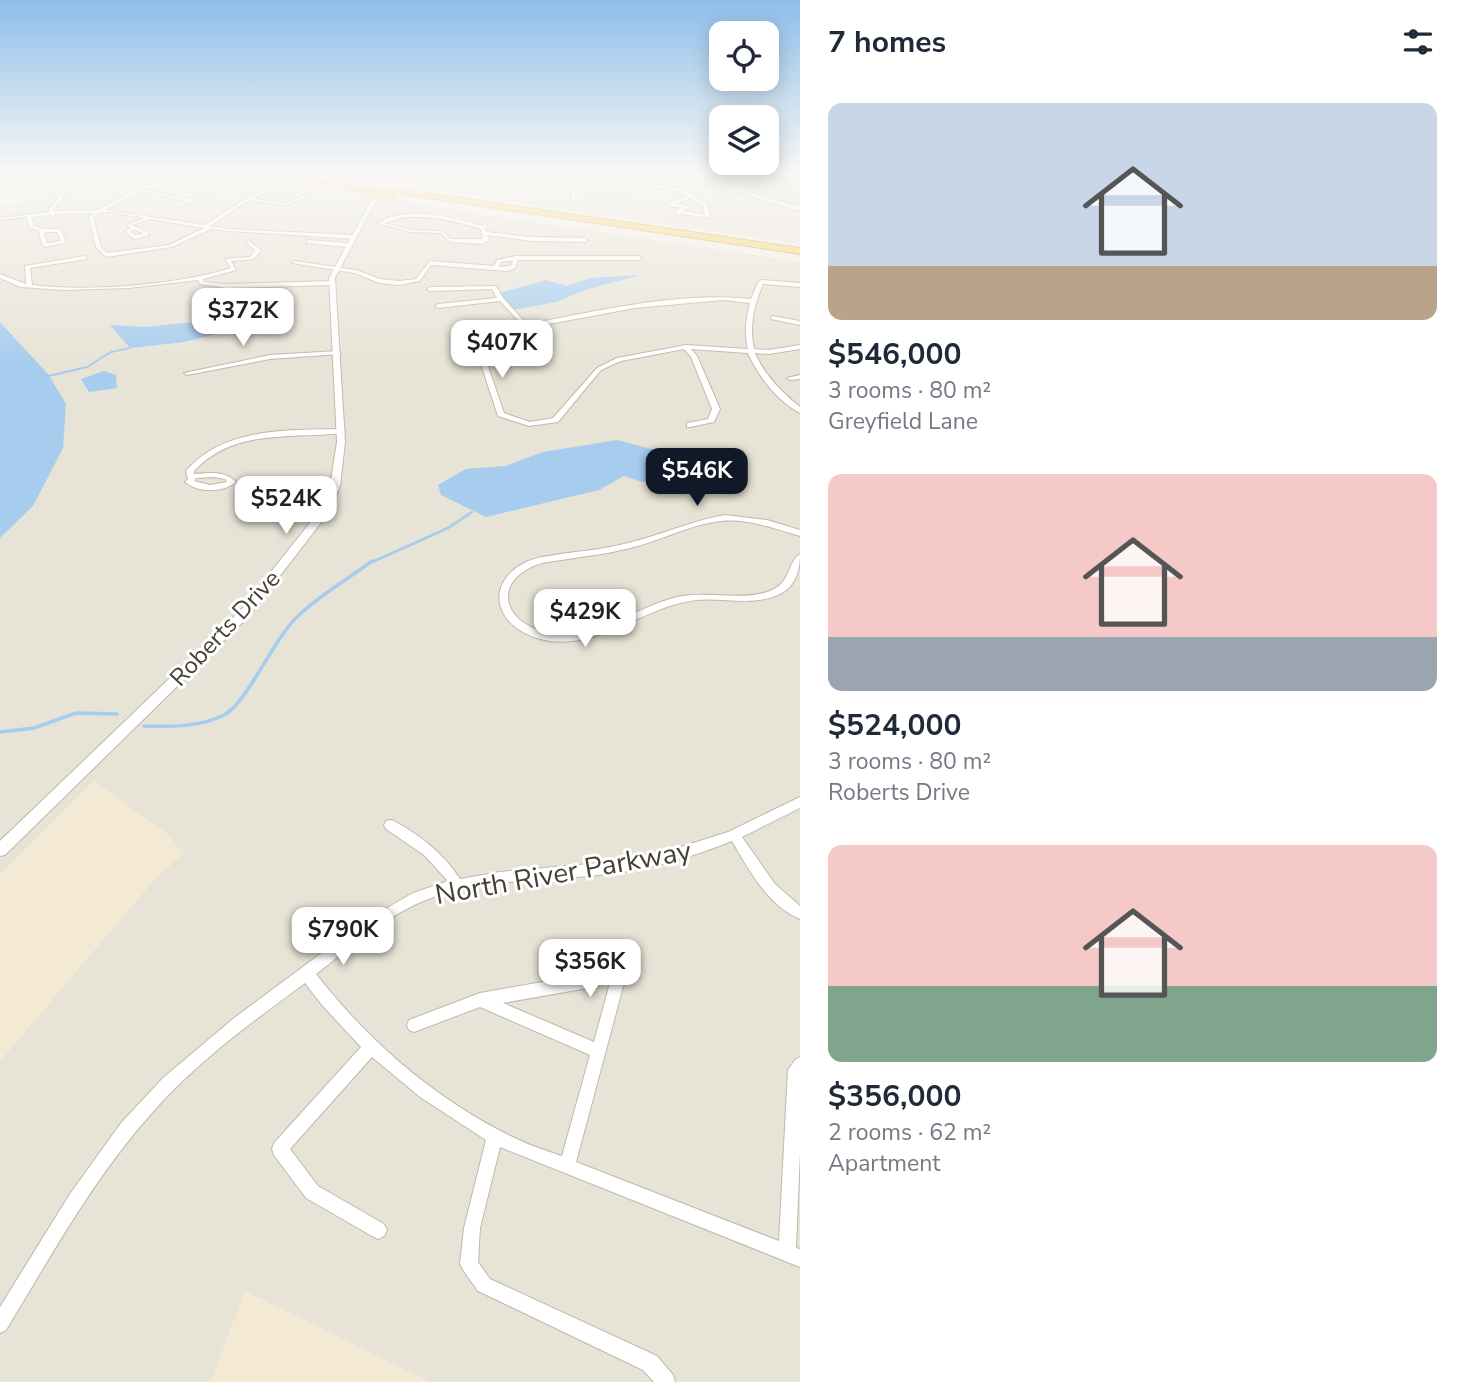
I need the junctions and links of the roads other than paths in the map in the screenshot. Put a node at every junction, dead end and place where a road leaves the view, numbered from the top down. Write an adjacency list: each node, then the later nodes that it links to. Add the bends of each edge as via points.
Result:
1 (42, 237): 2 (street, via 45,245 64,242)
2 (62, 237)
3 (97, 237): 4 (street, via 106,255 170,246)
4 (187, 237)
5 (312, 237): 13 (street)
6 (353, 237): 13 (street, Roberts Drive)
7 (447, 237): 8 (street, via 485,242)
8 (485, 237)
9 (525, 237): 12 (street)
10 (676, 237): 16 (highway)
11 (705, 237): 15 (highway)
12 (585, 240)
13 (351, 241): 22 (street, Roberts Drive)
14 (248, 242): 24 (street, via 257,246 255,256 228,260 234,269)
15 (800, 251)
16 (800, 257)
17 (85, 258): 27 (street, via 27,267)
18 (516, 258): 19 (street); 21 (street, via 500,260); 21 (street, via 512,268)
19 (639, 258)
20 (295, 263): 22 (street)
21 (496, 268): 22 (street, via 430,263 418,280 399,283)
22 (335, 270): 25 (street, Roberts Drive)
23 (0, 276): 27 (street)
24 (200, 277): 25 (street, via 202,283 224,286); 27 (street, via 96,288)
25 (332, 283): 38 (street, Roberts Drive)
26 (800, 285): 30 (street, via 761,282)
27 (29, 286)
28 (430, 289): 29 (street, via 494,287)
29 (501, 299): 31 (street); 34 (street)
30 (751, 301): 34 (street, via 723,298 635,306); 37 (street)
31 (438, 306)
32 (773, 318): 33 (street)
33 (800, 323)
34 (526, 326): 36 (street, via 487,334 478,346 497,409 508,419 529,424 561,417 607,363)
35 (800, 345): 37 (street)
36 (686, 347): 37 (street); 43 (street, via 716,409 711,420)
37 (749, 351): 42 (street, via 765,378)
38 (338, 353): 39 (street, via 270,357); 44 (street, Roberts Drive)
39 (187, 373)
40 (800, 377): 41 (street)
41 (790, 378)
42 (800, 411)
43 (690, 425)
44 (341, 431): 45 (street, via 282,433 239,442 202,457 190,471); 51 (street, Roberts Drive, via 332,499 245,613)
45 (191, 478)
46 (800, 533): 47 (street, via 725,518 612,550 537,561 508,579 502,605 531,632 561,638 687,599 774,593 784,588)
47 (800, 557)
48 (800, 802): 50 (street, North River Parkway)
49 (390, 825): 52 (street, via 444,863)
50 (735, 836): 52 (street, North River Parkway, via 662,859); 53 (street, via 767,886 782,903)
51 (0, 850)
52 (458, 886): 54 (street, North River Parkway, via 409,901 385,914)
53 (800, 913)
54 (306, 973): 57 (street); 65 (street, North River Parkway, via 188,1066 128,1128 72,1204)
55 (480, 1000): 56 (street); 58 (street); 58 (street, via 588,981 621,968)
56 (414, 1025)
57 (370, 1048): 61 (street, via 431,1099); 63 (street, via 280,1149 312,1192)
58 (597, 1051): 62 (street)
59 (800, 1065): 60 (street, via 796,1070)
60 (796, 1119): 64 (street)
61 (495, 1136): 62 (street); 66 (street, via 472,1228 469,1264 484,1285 650,1363)
62 (567, 1167): 64 (street)
63 (378, 1230)
64 (794, 1255)
65 (0, 1324)
66 (666, 1382)

